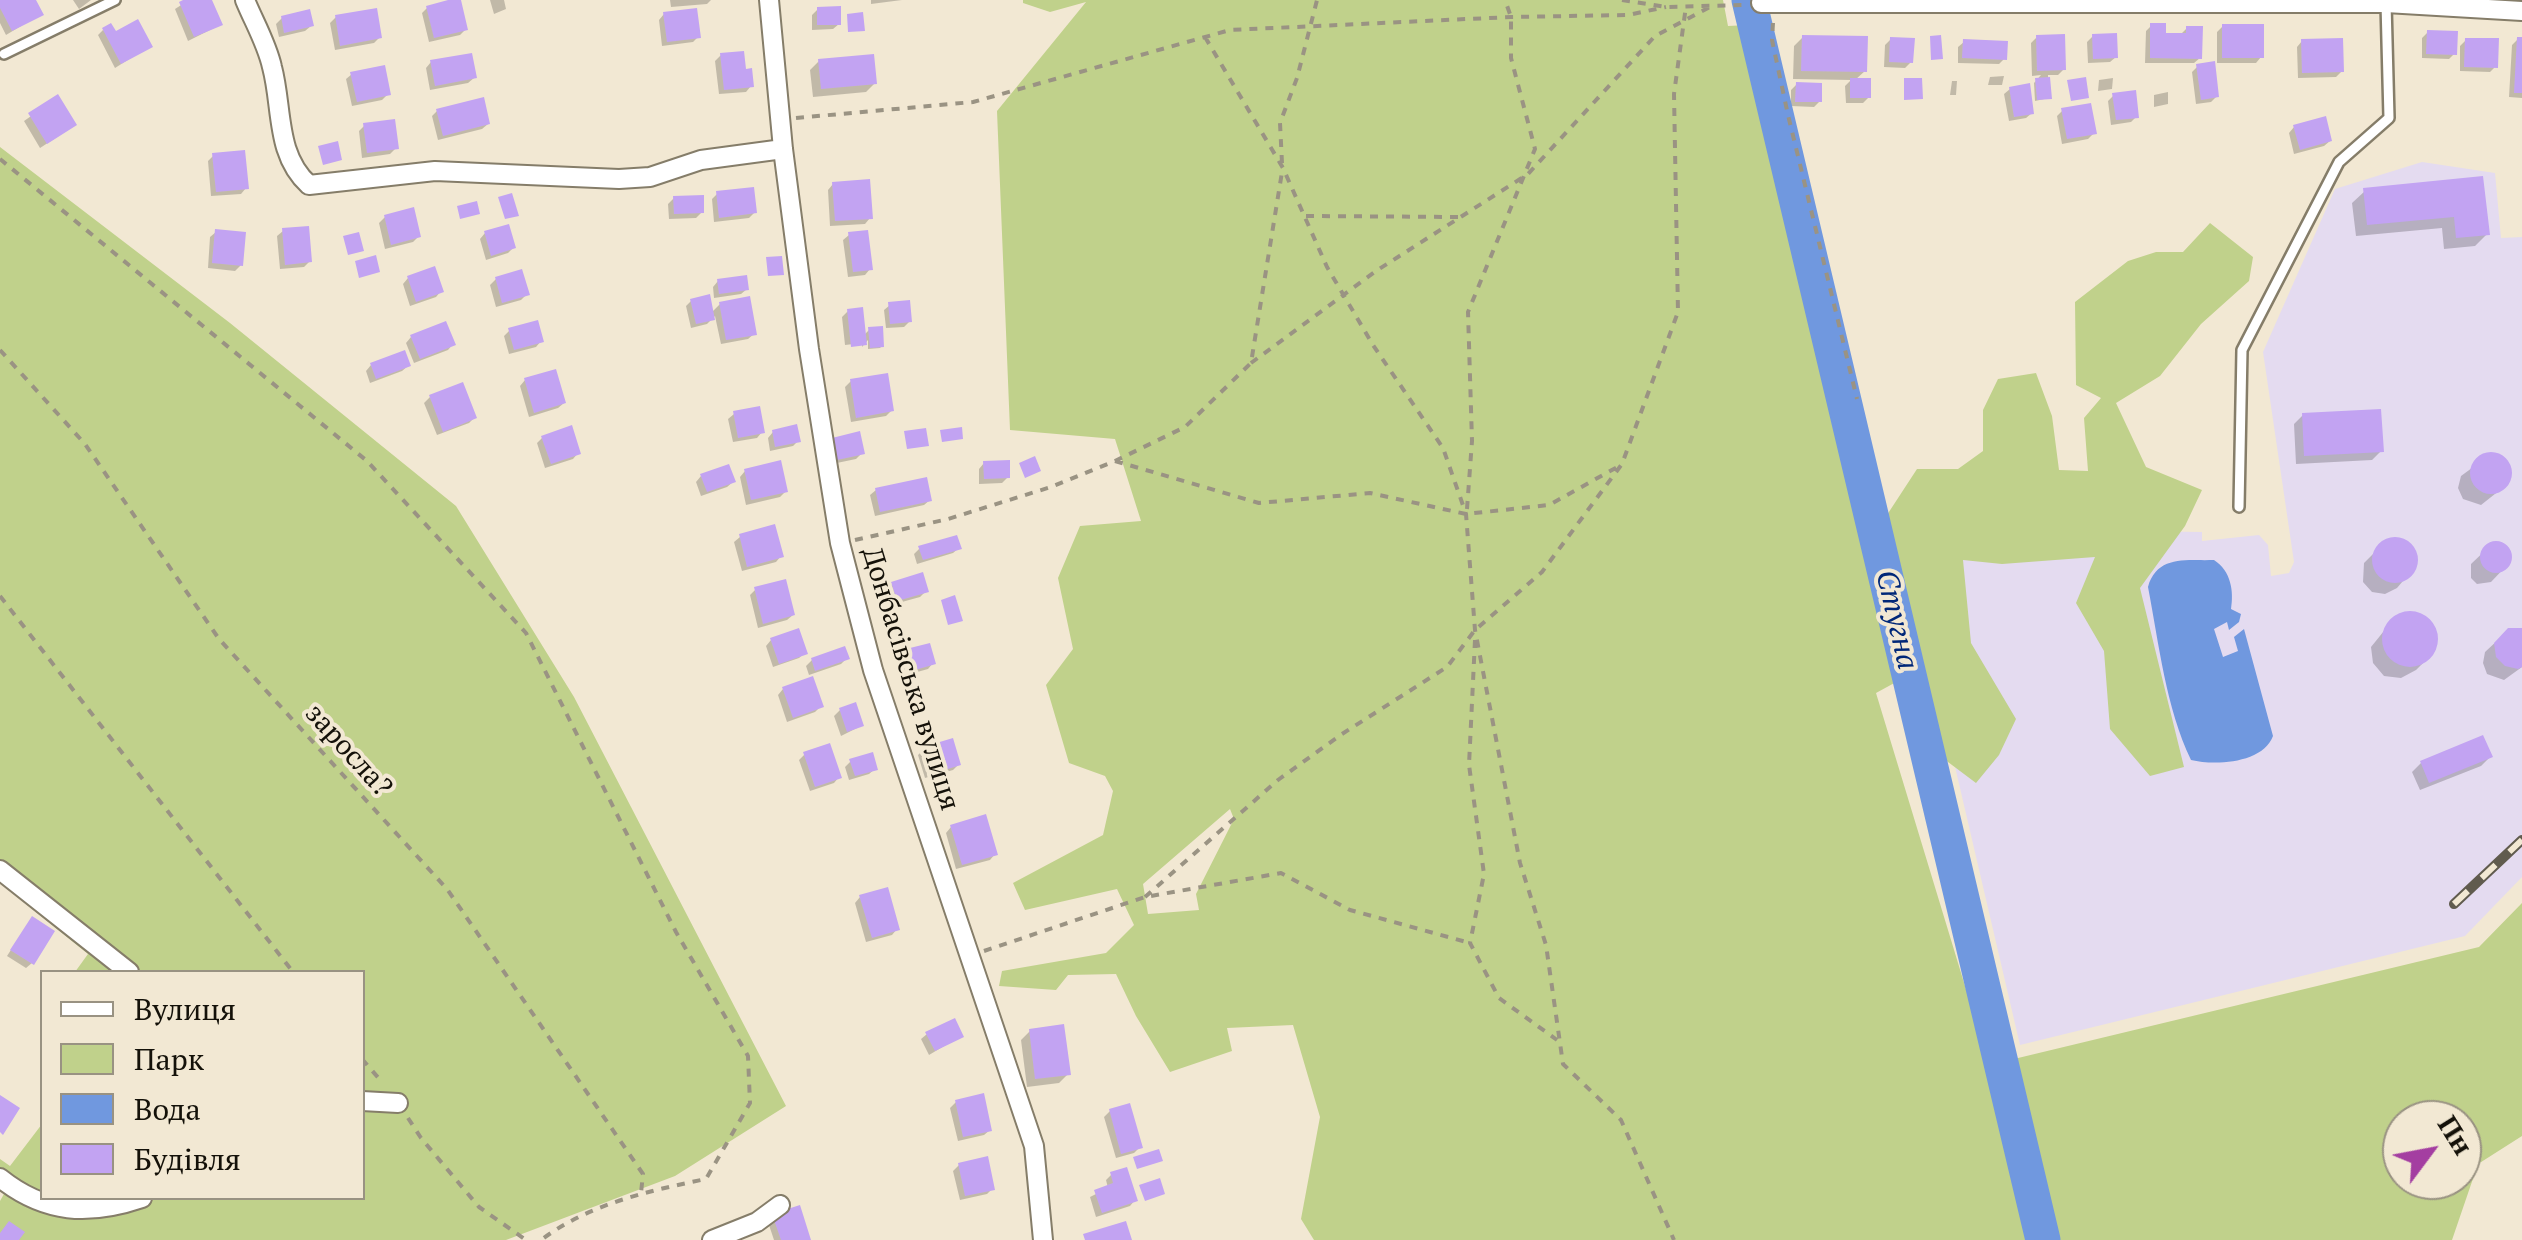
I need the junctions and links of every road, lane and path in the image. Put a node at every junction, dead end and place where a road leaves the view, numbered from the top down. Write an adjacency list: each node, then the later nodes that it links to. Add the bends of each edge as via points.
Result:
1 (115, 0): 20 (lane)
2 (246, 0): 22 (street, via 272,64 286,152 309,185 435,171 650,177 702,160)
3 (770, 0): 21 (street, Донбасівська вулиця)
4 (1317, 0): 17 (path)
5 (1505, 0): 16 (path)
6 (1622, 0): 13 (path)
7 (1878, 1): 8 (street); 9 (street)
8 (1768, 3): 31 (path, via 1784,96)
9 (2386, 3): 10 (street); 34 (lane, via 2390,118 2339,162 2242,350)
10 (2470, 4): 15 (street)
11 (1686, 6): 13 (path); 14 (path); 18 (path)
12 (1735, 6): 14 (path)
13 (1666, 7): 16 (path, via 1628,16)
14 (1710, 7): 18 (path)
15 (2522, 11)
16 (1510, 17): 17 (path); 25 (path, via 1511,58 1536,150)
17 (1313, 24): 19 (path); 24 (path, via 1280,123)
18 (1684, 24): 25 (path, via 1655,36); 33 (path, via 1674,94 1678,312)
19 (1205, 37): 21 (path, via 974,102); 24 (path)
20 (4, 54)
21 (781, 119): 22 (street, Донбасівська вулиця)
22 (784, 149): 36 (street, Донбасівська вулиця)
23 (0, 158): 50 (path, via 366,461 526,633 676,932 748,1056 750,1103 706,1179)
24 (1282, 168): 26 (path); 30 (path)
25 (1528, 174): 27 (path); 35 (path, via 1468,312 1472,441)
26 (1304, 216): 27 (path); 28 (path)
27 (1461, 216): 28 (path)
28 (1344, 296): 30 (path); 35 (path, via 1443,448)
29 (0, 350): 50 (path, заросла?, via 85,444 220,639 447,889 643,1174)
30 (1251, 363): 32 (path, via 1184,427)
31 (1858, 399)
32 (1115, 462): 35 (path, via 1259,503 1370,493); 36 (path, via 948,519)
33 (1622, 464): 35 (path, via 1550,505); 38 (path, via 1542,572)
34 (2239, 507)
35 (1466, 514): 38 (path)
36 (840, 543): 42 (street, Донбасівська вулиця, via 874,670)
37 (0, 596): 44 (path)
38 (1476, 630): 40 (path, via 1447,667 1278,780); 41 (path, via 1469,765 1484,874); 45 (path, via 1520,863 1546,945)
39 (0, 870): 43 (street)
40 (1144, 898): 41 (path, via 1282,873 1350,910); 42 (path)
41 (1470, 943): 45 (path, via 1499,998)
42 (970, 956): 56 (street, Донбасівська вулиця, via 1034,1146)
43 (125, 970)
44 (291, 970)
45 (1558, 1040): 57 (path, via 1562,1064 1621,1120)
46 (365, 1062): 48 (path)
47 (365, 1101): 48 (street)
48 (398, 1103): 53 (path, via 480,1207)
49 (0, 1178): 51 (street, via 44,1204 78,1211)
50 (641, 1193): 54 (path)
51 (136, 1200)
52 (780, 1205): 55 (street)
53 (526, 1240)
54 (541, 1240)
55 (712, 1240)
56 (1043, 1240)
57 (1674, 1240)

